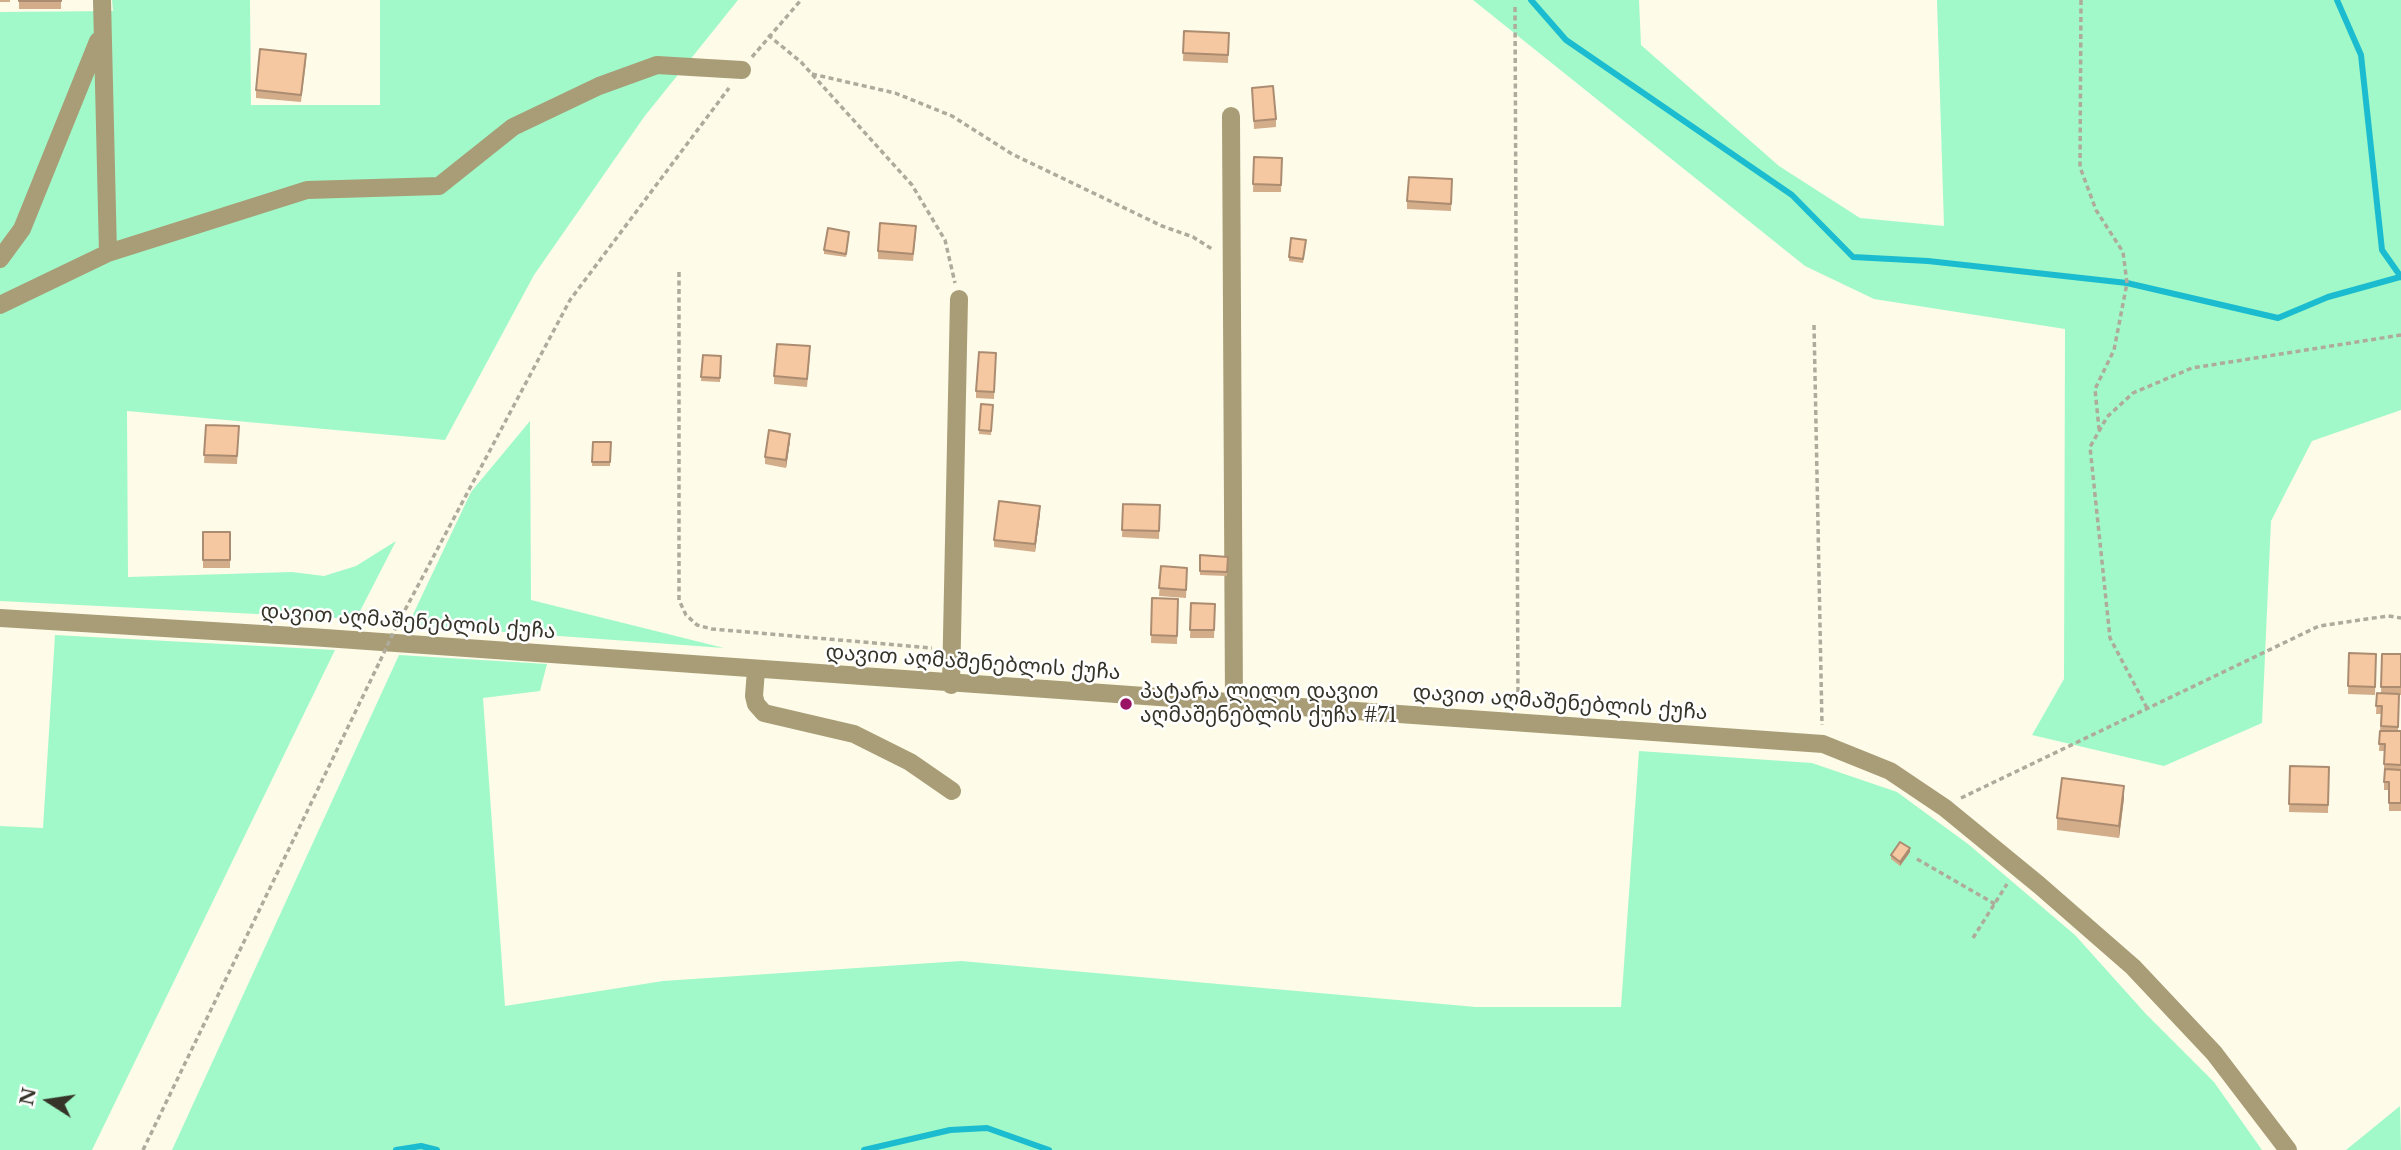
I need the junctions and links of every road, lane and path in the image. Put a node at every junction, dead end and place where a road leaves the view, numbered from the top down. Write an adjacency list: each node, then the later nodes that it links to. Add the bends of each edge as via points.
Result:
1 (102, 0): 5 (street)
2 (801, 0): 6 (path)
3 (2081, 0): 18 (path, via 2080,167 2096,211 2123,252 2127,283 2114,350 2095,389)
4 (1515, 6): 26 (path)
5 (102, 31): 10 (street); 11 (street, via 22,229)
6 (768, 35): 7 (path); 8 (path)
7 (742, 70): 10 (street, via 657,65 599,86 513,127 439,186 307,190); 34 (path, bridge, via 570,300 397,625)
8 (812, 74): 12 (path, via 895,93 952,117 1012,154 1194,237); 14 (path, via 912,185 944,240)
9 (1231, 116): 12 (street)
10 (108, 253): 15 (street)
11 (0, 259)
12 (1232, 262): 24 (street)
13 (679, 272): 21 (path, via 679,600 687,615 697,625 712,629)
14 (959, 299): 21 (street)
15 (0, 305)
16 (1814, 325): 27 (path)
17 (2401, 335): 18 (path, via 2192,368 2133,393 2107,416)
18 (2099, 431): 25 (path, via 2090,447 2110,638)
19 (0, 618): 22 (street, დავით აღმაშენებლის ქუჩა)
20 (2401, 618): 25 (path, via 2319,626)
21 (952, 650): 23 (street)
22 (756, 670): 23 (street, დავით აღმაშენებლის ქუჩა); 28 (street, via 754,696 764,713 854,734)
23 (951, 685): 24 (street, დავით აღმაშენებლის ქუჩა)
24 (1234, 704): 26 (street, დავით აღმაშენებლის ქუჩა)
25 (2147, 708): 29 (path)
26 (1518, 723): 27 (street, დავით აღმაშენებლის ქუჩა)
27 (1823, 744): 29 (street, დავით აღმაშენებლის ქუჩა, via 1890,771)
28 (952, 790)
29 (1945, 808): 31 (street, დავით აღმაშენებლის ქუჩა)
30 (1917, 859): 32 (path)
31 (2018, 867): 32 (path); 35 (street, დავით აღმაშენებლის ქუჩა, via 2133,967 2214,1053)
32 (1995, 904): 33 (path)
33 (1973, 938)
34 (143, 1150)
35 (2288, 1150)

